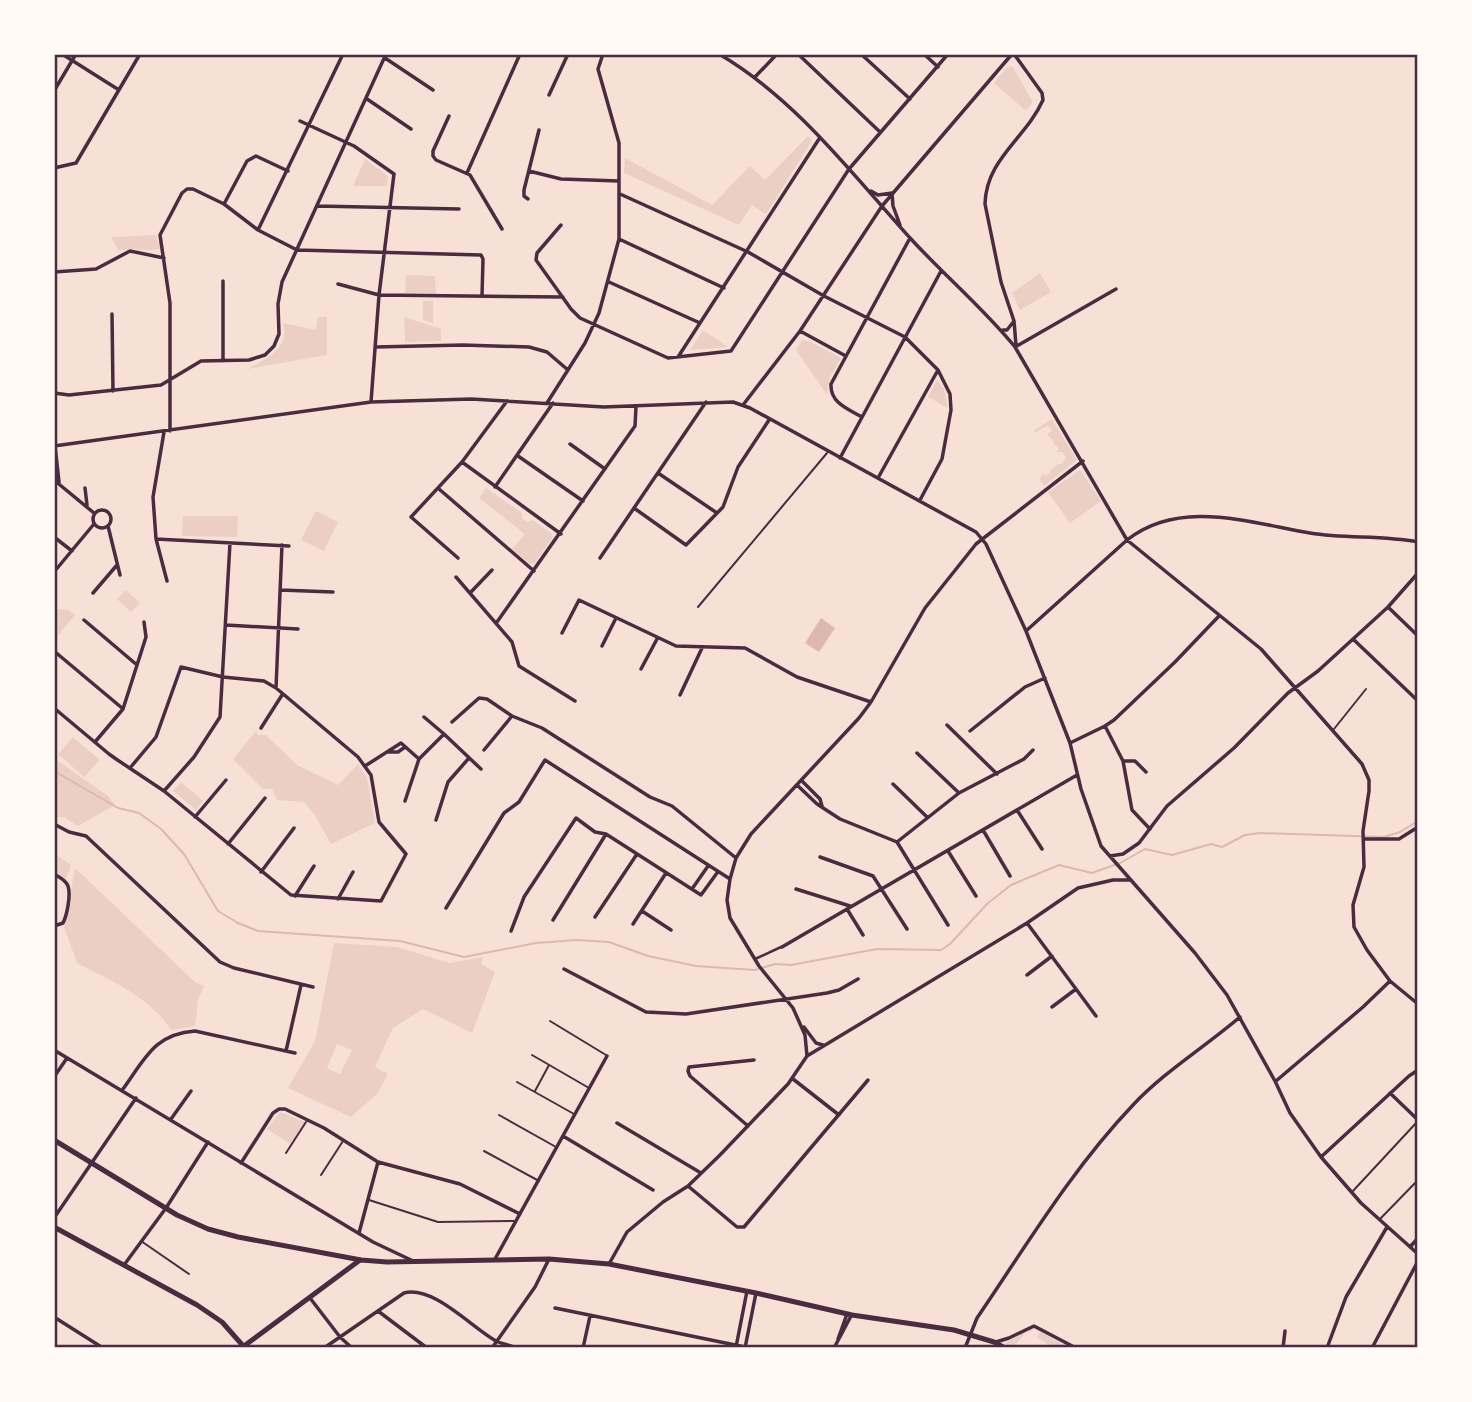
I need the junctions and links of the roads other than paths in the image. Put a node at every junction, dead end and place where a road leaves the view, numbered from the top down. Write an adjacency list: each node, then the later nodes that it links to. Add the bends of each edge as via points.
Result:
1 (62, 54): 16 (street)
2 (76, 54): 16 (street)
3 (140, 54): 19 (street)
4 (343, 54): 27 (street)
5 (520, 54): 37 (street)
6 (568, 54): 22 (street)
7 (603, 54): 38 (street, via 598,69 619,143)
8 (719, 54): 18 (street)
9 (777, 54): 18 (street)
10 (799, 54): 30 (street)
11 (862, 54): 24 (street)
12 (924, 54): 17 (street)
13 (948, 54): 17 (street)
14 (1013, 54): 40 (street); 73 (street, via 1043,100 992,172 985,192 1001,282)
15 (385, 56): 20 (street); 23 (street)
16 (72, 61): 19 (street); 21 (street)
17 (938, 67): 24 (street)
18 (755, 77): 31 (street)
19 (119, 90): 33 (street, via 76,163)
20 (433, 90)
21 (54, 91)
22 (550, 95)
23 (367, 99): 28 (street); 32 (street)
24 (909, 99): 30 (street)
25 (449, 116): 37 (street, via 433,156)
26 (300, 121): 27 (street)
27 (310, 126): 32 (street); 35 (street)
28 (411, 129)
29 (539, 130): 36 (street)
30 (880, 132): 34 (street)
31 (819, 139): 34 (street); 56 (street)
32 (347, 142): 44 (street); 46 (street, via 394,174)
33 (54, 168)
34 (849, 169): 39 (street); 60 (street)
35 (288, 171): 43 (street, via 251,157); 50 (street)
36 (529, 171): 38 (street, via 561,179); 42 (street, via 524,190)
37 (467, 173): 49 (street)
38 (620, 181): 41 (street)
39 (865, 187): 40 (street, via 878,195); 45 (street)
40 (892, 193): 45 (street); 51 (street)
41 (620, 194): 53 (street); 56 (street)
42 (528, 199)
43 (224, 204): 50 (street); 57 (street, via 193,189 182,193 160,235)
44 (317, 206): 46 (street); 54 (street)
45 (882, 206): 51 (street); 68 (street)
46 (390, 208): 47 (street); 55 (street)
47 (459, 209)
48 (561, 225): 69 (street, via 536,260)
49 (502, 229)
50 (258, 230): 54 (street)
51 (903, 230): 52 (street)
52 (910, 238): 58 (street); 71 (street)
53 (619, 239): 62 (street); 64 (street)
54 (297, 250): 55 (street); 83 (street, via 279,293 279,334 270,351 258,358)
55 (385, 251): 66 (street); 67 (street, via 481,255)
56 (748, 251): 60 (street); 64 (street)
57 (164, 258): 59 (street, via 130,251 96,269); 87 (street, via 170,303)
58 (941, 271): 76 (street); 78 (street)
59 (54, 272)
60 (782, 272): 68 (street); 82 (street, via 731,351)
61 (223, 281): 83 (street)
62 (609, 282): 74 (street); 75 (street)
63 (338, 284): 66 (street)
64 (724, 288): 74 (street)
65 (1116, 289): 80 (street)
66 (379, 295): 67 (street); 79 (street)
67 (482, 296): 69 (street)
68 (824, 296): 71 (street); 77 (street)
69 (563, 298): 75 (street, via 580,318)
70 (112, 314): 88 (street)
71 (866, 318): 78 (street); 81 (street)
72 (55, 321): 86 (street)
73 (1014, 321): 76 (street); 80 (street)
74 (701, 324): 82 (street)
75 (594, 325): 82 (street, via 668,358); 84 (street)
76 (1001, 330): 80 (street)
77 (800, 331): 81 (street); 95 (street)
78 (905, 337): 85 (street); 97 (street)
79 (375, 346): 84 (street, via 529,347 547,352); 91 (street)
80 (1016, 347): 106 (street)
81 (845, 355): 97 (street, via 831,384 833,397)
82 (678, 358)
83 (223, 360): 87 (street, via 201,361)
84 (568, 370): 92 (street)
85 (938, 370): 111 (street); 117 (street, via 950,394 951,410 942,459)
86 (54, 372)
87 (170, 381): 88 (street); 99 (street)
88 (113, 391): 89 (street)
89 (54, 393)
90 (507, 401): 91 (street); 92 (street); 107 (street)
91 (371, 402): 99 (street)
92 (547, 402): 94 (street)
93 (706, 402): 95 (street); 96 (street); 110 (street)
94 (553, 403): 96 (street); 104 (street)
95 (743, 405): 98 (street)
96 (636, 407): 109 (street, via 635,426)
97 (862, 417): 105 (street)
98 (769, 420): 103 (street); 122 (street, via 738,467)
99 (170, 431): 100 (street)
100 (164, 432): 102 (street); 128 (street, via 153,497)
101 (570, 444): 109 (street)
102 (55, 446): 108 (street)
103 (828, 452): 105 (street); 149 (lane)
104 (518, 456): 114 (street); 118 (street)
105 (840, 458): 111 (street)
106 (1083, 461): 127 (street); 129 (street)
107 (462, 462): 114 (street); 116 (street)
108 (56, 464): 113 (street)
109 (605, 469): 118 (street)
110 (658, 472): 120 (street); 122 (street)
111 (878, 478): 117 (street)
112 (54, 480): 113 (street)
113 (60, 484): 119 (street)
114 (495, 487): 125 (street)
115 (85, 488): 119 (street)
116 (439, 489): 135 (street, via 411,517); 139 (street)
117 (920, 500): 127 (street)
118 (583, 501): 125 (street)
119 (88, 507): 121 (street)
120 (634, 508): 122 (street, via 686,545); 136 (street)
121 (94, 513): 123 (street); 124 (street, via 108,512)
122 (717, 513)
123 (94, 524): 124 (street); 134 (street)
124 (108, 526): 137 (street)
125 (561, 534): 139 (street)
126 (54, 537): 134 (street)
127 (982, 538): 159 (street); 178 (street, via 925,608)
128 (156, 539): 131 (street); 144 (street)
129 (1127, 540): 130 (street, via 1164,520 1225,517 1310,533); 151 (street); 159 (street)
130 (1418, 542)
131 (230, 543): 132 (street); 156 (street)
132 (282, 545): 133 (street); 145 (street)
133 (289, 546)
134 (72, 551): 140 (street)
135 (458, 558)
136 (600, 558)
137 (117, 565): 142 (street); 146 (street)
138 (492, 570): 148 (street)
139 (534, 571): 155 (street)
140 (54, 572)
141 (1418, 573): 150 (street)
142 (120, 575)
143 (456, 577): 148 (street)
144 (167, 581)
145 (280, 590): 147 (street); 157 (street)
146 (93, 593)
147 (333, 593)
148 (470, 593): 155 (street)
149 (698, 607)
150 (1388, 607): 161 (street); 163 (street)
151 (1219, 616): 172 (street, via 1261,649); 185 (street)
152 (615, 618): 160 (street, via 579,600); 162 (street); 164 (street)
153 (84, 620): 167 (street)
154 (144, 622): 167 (street, via 146,637)
155 (497, 622): 176 (street, via 512,642 519,666)
156 (226, 625): 157 (street); 169 (street)
157 (279, 628): 158 (street); 171 (street)
158 (298, 629)
159 (1026, 631): 170 (street)
160 (562, 633)
161 (1418, 636)
162 (657, 639): 165 (street); 168 (street)
163 (1353, 639): 172 (street); 177 (street)
164 (602, 646)
165 (702, 648): 175 (street); 178 (street, via 745,648 797,677)
166 (54, 651): 180 (street)
167 (137, 665): 180 (street)
168 (641, 669)
169 (223, 677): 171 (street, via 264,681); 199 (street, via 181,667 156,737); 208 (street, via 219,721)
170 (1045, 678): 188 (street, via 1025,687); 191 (street)
171 (276, 688): 174 (street)
172 (1295, 688): 187 (street); 220 (street, via 1167,806)
173 (1366, 689): 187 (lane)
174 (283, 694): 186 (street); 198 (street)
175 (680, 695)
176 (575, 701)
177 (1418, 701)
178 (871, 702): 205 (street)
179 (54, 708): 190 (street)
180 (123, 709): 190 (street)
181 (512, 716): 183 (street, via 479,698); 192 (street); 230 (street, via 542,728 650,797 672,806)
182 (424, 717): 189 (street)
183 (452, 722)
184 (947, 725): 202 (street)
185 (1105, 726): 191 (street); 197 (street)
186 (261, 728)
187 (1333, 730): 223 (street, via 1367,773)
188 (970, 731)
189 (444, 734): 195 (street); 196 (street)
190 (94, 742): 199 (street)
191 (1070, 743): 203 (street)
192 (484, 750)
193 (1033, 750): 202 (street)
194 (918, 753): 209 (street)
195 (469, 758): 200 (street); 216 (street, via 448,782)
196 (419, 759): 198 (street, via 405,747); 211 (street)
197 (1123, 761): 201 (street, via 1135,761); 220 (street, via 1132,810)
198 (365, 766): 250 (street, via 371,775 379,822 406,854 381,901)
199 (130, 768): 208 (street)
200 (481, 769)
201 (1146, 772)
202 (997, 774): 209 (street)
203 (1077, 775): 213 (street); 231 (street, via 1098,839)
204 (226, 780): 214 (street)
205 (801, 780): 207 (street); 212 (street)
206 (893, 784): 215 (street)
207 (797, 785): 212 (street); 230 (street, via 751,834)
208 (164, 790): 214 (street)
209 (959, 793): 215 (street)
210 (265, 798): 225 (street)
211 (405, 801)
212 (822, 806): 224 (street, via 840,819)
213 (1016, 810): 221 (street); 226 (street)
214 (195, 817): 225 (street)
215 (927, 817): 224 (street)
216 (436, 820)
217 (54, 824): 271 (street, via 86,836 220,962)
218 (1418, 827): 223 (street, via 1399,839)
219 (294, 828): 236 (street)
220 (1150, 829): 231 (street, via 1139,843)
221 (983, 830): 227 (street); 241 (street)
222 (606, 834): 228 (street); 255 (street); 261 (street, via 576,818 524,897)
223 (1363, 839): 270 (street, via 1364,867 1352,917 1367,950)
224 (897, 842): 234 (street)
225 (228, 844): 236 (street)
226 (1042, 849)
227 (948, 851): 234 (street); 249 (street)
228 (638, 854): 239 (street); 254 (street)
229 (820, 857): 246 (street, via 873,876)
230 (736, 858): 242 (street)
231 (1112, 858): 235 (street)
232 (314, 866): 248 (street)
233 (708, 866): 238 (street); 245 (street); 251 (street, via 545,760 520,802 505,813)
234 (915, 868): 246 (street); 258 (street)
235 (1120, 868): 243 (street); 244 (street)
236 (261, 872): 248 (street)
237 (353, 872): 250 (street)
238 (717, 872): 242 (street); 245 (street, via 701,895)
239 (667, 873): 245 (street); 253 (street)
240 (54, 874): 259 (street, via 68,886 66,918)
241 (1010, 876)
242 (730, 878): 266 (street, via 730,918)
243 (1113, 880): 244 (street); 256 (street, via 1078,888)
244 (1130, 880): 278 (street, via 1195,953)
245 (692, 889)
246 (881, 889): 252 (street); 260 (street)
247 (796, 890): 252 (street)
248 (295, 896): 250 (street)
249 (976, 896)
250 (338, 899)
251 (446, 908)
252 (849, 908): 263 (street); 264 (street)
253 (642, 911): 257 (street); 262 (street)
254 (595, 917)
255 (553, 920)
256 (1027, 923): 265 (street); 281 (street)
257 (633, 924)
258 (948, 925)
259 (55, 926)
260 (907, 929)
261 (511, 930)
262 (671, 930)
263 (863, 935)
264 (782, 947): 266 (street)
265 (1052, 956): 268 (street); 273 (street)
266 (755, 959): 274 (street)
267 (564, 969): 274 (street, via 646,1012 686,1014)
268 (1027, 975)
269 (858, 979): 274 (street, via 839,990)
270 (1390, 981): 275 (street); 295 (street)
271 (302, 985): 272 (street); 283 (street)
272 (313, 987)
273 (1076, 989): 276 (street); 277 (street)
274 (785, 999): 280 (street)
275 (1418, 1004)
276 (1052, 1007)
277 (1096, 1016)
278 (1240, 1017): 295 (street); 363 (street, via 1156,1083 1112,1129 1039,1227)
279 (550, 1021): 286 (lane)
280 (801, 1023): 281 (street, via 816,1043); 287 (street)
281 (825, 1046): 287 (street)
282 (54, 1050): 288 (street)
283 (286, 1052): 284 (street); 298 (street, via 195,1031 180,1032 159,1042)
284 (295, 1054)
285 (532, 1055): 290 (lane)
286 (607, 1056): 297 (street)
287 (807, 1056): 293 (street)
288 (67, 1058): 292 (street); 298 (street)
289 (754, 1060): 310 (street, via 690,1067 688,1071)
290 (549, 1066): 297 (lane); 300 (lane)
291 (1418, 1070): 301 (street)
292 (54, 1077)
293 (793, 1079): 305 (street); 310 (street)
294 (868, 1080): 305 (street)
295 (1275, 1081): 318 (street, via 1290,1113)
296 (517, 1082): 300 (lane)
297 (589, 1088): 303 (street)
298 (123, 1090): 302 (street)
299 (191, 1091): 306 (street)
300 (535, 1092): 303 (lane)
301 (1390, 1093): 308 (street); 318 (street)
302 (136, 1098): 306 (street); 321 (street)
303 (574, 1114): 311 (street)
304 (499, 1115): 315 (lane)
305 (839, 1115): 326 (street, via 744,1227 737,1227)
306 (171, 1119): 314 (street)
307 (308, 1119): 312 (street); 317 (lane); 319 (street, via 279,1109)
308 (1418, 1121): 328 (lane)
309 (617, 1124): 322 (street)
310 (748, 1126): 322 (street)
311 (563, 1136): 315 (street); 327 (street)
312 (344, 1139): 320 (street); 323 (lane)
313 (54, 1140): 321 (main road)
314 (208, 1142): 319 (street); 330 (street)
315 (558, 1149): 325 (street)
316 (484, 1152): 325 (lane)
317 (286, 1153)
318 (1321, 1157): 328 (street)
319 (241, 1163): 337 (street)
320 (378, 1163): 329 (street); 331 (street, via 460,1184)
321 (92, 1164): 330 (main road); 332 (street)
322 (701, 1173): 326 (street)
323 (321, 1175)
324 (1418, 1180): 333 (lane)
325 (540, 1181): 331 (street)
326 (688, 1185): 350 (street, via 627,1232)
327 (653, 1189)
328 (1351, 1193): 333 (street)
329 (368, 1200): 334 (lane, via 438,1222); 337 (street)
330 (166, 1208): 339 (street); 343 (main road, via 221,1233)
331 (520, 1214): 334 (street)
332 (54, 1218)
333 (1379, 1220): 336 (street)
334 (516, 1221): 346 (street)
335 (54, 1227): 351 (main road)
336 (1387, 1227): 340 (street); 384 (street, via 1346,1297)
337 (359, 1233): 341 (street)
338 (1418, 1238): 340 (street)
339 (141, 1241): 351 (street); 353 (lane)
340 (1410, 1247): 342 (street)
341 (388, 1250): 348 (street); 349 (street)
342 (1418, 1254)
343 (343, 1255): 345 (main road); 352 (main road, via 348,1261)
344 (549, 1259): 346 (main road); 350 (main road); 365 (street)
345 (361, 1260): 348 (main road); 352 (main road)
346 (494, 1260): 349 (main road)
347 (1418, 1261): 385 (street)
348 (387, 1262): 349 (main road)
349 (416, 1262)
350 (609, 1264): 354 (main road)
351 (122, 1266): 368 (main road, via 197,1305 222,1322)
352 (344, 1270): 356 (main road)
353 (190, 1274)
354 (747, 1291): 355 (main road); 369 (street)
355 (756, 1293): 359 (main road); 378 (street)
356 (310, 1298): 364 (street); 368 (main road)
357 (555, 1308): 360 (street)
358 (377, 1311): 364 (street); 365 (street, via 413,1290 428,1294); 373 (street)
359 (849, 1314): 363 (main road); 379 (street)
360 (590, 1315): 369 (street); 377 (street)
361 (54, 1317): 370 (street)
362 (1285, 1331): 383 (street)
363 (970, 1334): 366 (main road); 380 (street)
364 (340, 1337): 371 (street); 372 (street)
365 (497, 1341): 374 (street); 375 (street); 376 (street)
366 (993, 1342): 367 (street, via 1034,1326); 381 (main road)
367 (1064, 1346): 382 (street)
368 (243, 1347)
369 (736, 1347): 378 (street)
370 (103, 1348)
371 (324, 1348)
372 (352, 1348)
373 (426, 1348)
374 (492, 1348)
375 (500, 1348)
376 (517, 1348)
377 (583, 1348)
378 (745, 1348)
379 (834, 1348)
380 (965, 1348)
381 (1005, 1348)
382 (1076, 1348)
383 (1283, 1348)
384 (1327, 1348)
385 (1372, 1348)

